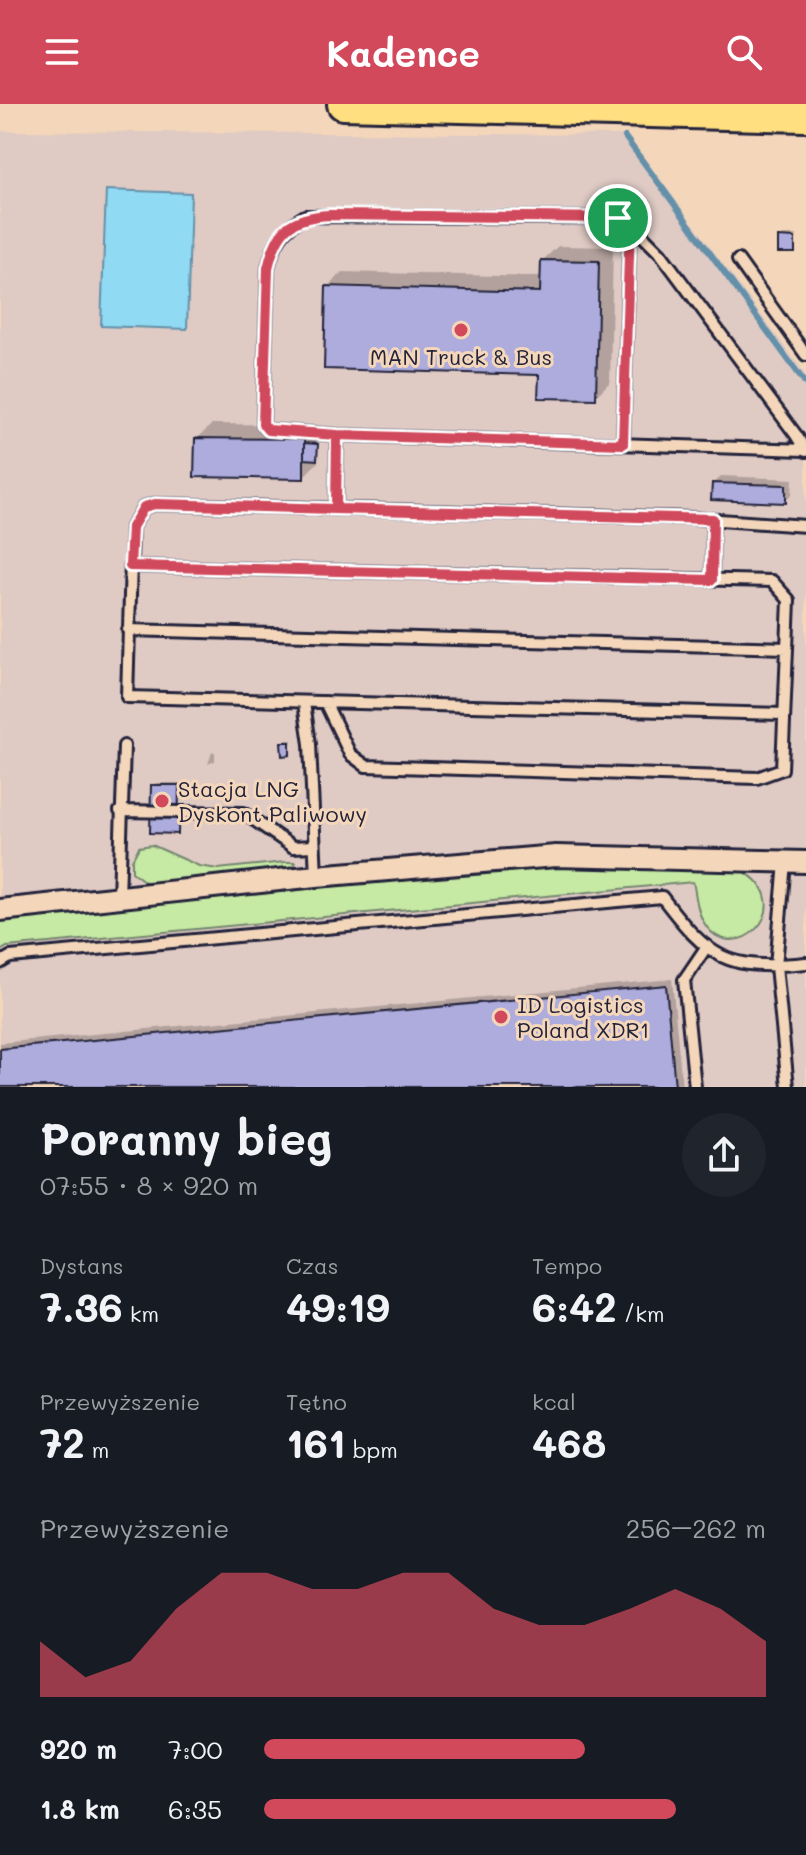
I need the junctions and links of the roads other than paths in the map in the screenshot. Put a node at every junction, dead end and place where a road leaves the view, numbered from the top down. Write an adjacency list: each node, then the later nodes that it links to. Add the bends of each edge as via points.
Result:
1 (343, 104): 2 (main road)
2 (806, 116)
3 (630, 225): 6 (lane, via 595,216 330,215 305,216 287,227 273,246 268,268 263,424 268,430); 7 (lane); 8 (lane, via 661,254)
4 (738, 260): 5 (lane)
5 (806, 355)
6 (337, 435): 7 (lane); 9 (lane)
7 (623, 444): 8 (lane)
8 (806, 450)
9 (336, 509): 10 (lane); 12 (lane, via 144,507 132,527)
10 (713, 519): 11 (lane); 13 (lane)
11 (806, 526)
12 (130, 566): 13 (lane); 14 (lane)
13 (712, 580): 15 (lane, via 772,581 789,600)
14 (128, 630): 15 (lane); 17 (lane, via 127,697)
15 (787, 648): 18 (lane)
16 (325, 702): 17 (lane); 18 (lane); 18 (lane, via 350,754 366,766 741,778 782,769)
17 (304, 703): 21 (lane)
18 (784, 714)
19 (124, 746): 20 (lane)
20 (120, 811): 21 (lane, via 244,813 293,847); 24 (lane)
21 (313, 846): 23 (lane)
22 (796, 862): 23 (street, via 556,856); 29 (lane)
23 (316, 876): 24 (street)
24 (119, 897): 25 (street)
25 (0, 910)
26 (707, 946): 27 (lane, via 662,897 26,955); 29 (lane, via 725,961); 30 (lane, via 684,980)
27 (0, 963)
28 (806, 963): 29 (lane)
29 (776, 966): 31 (lane)
30 (695, 1087)
31 (788, 1087)

